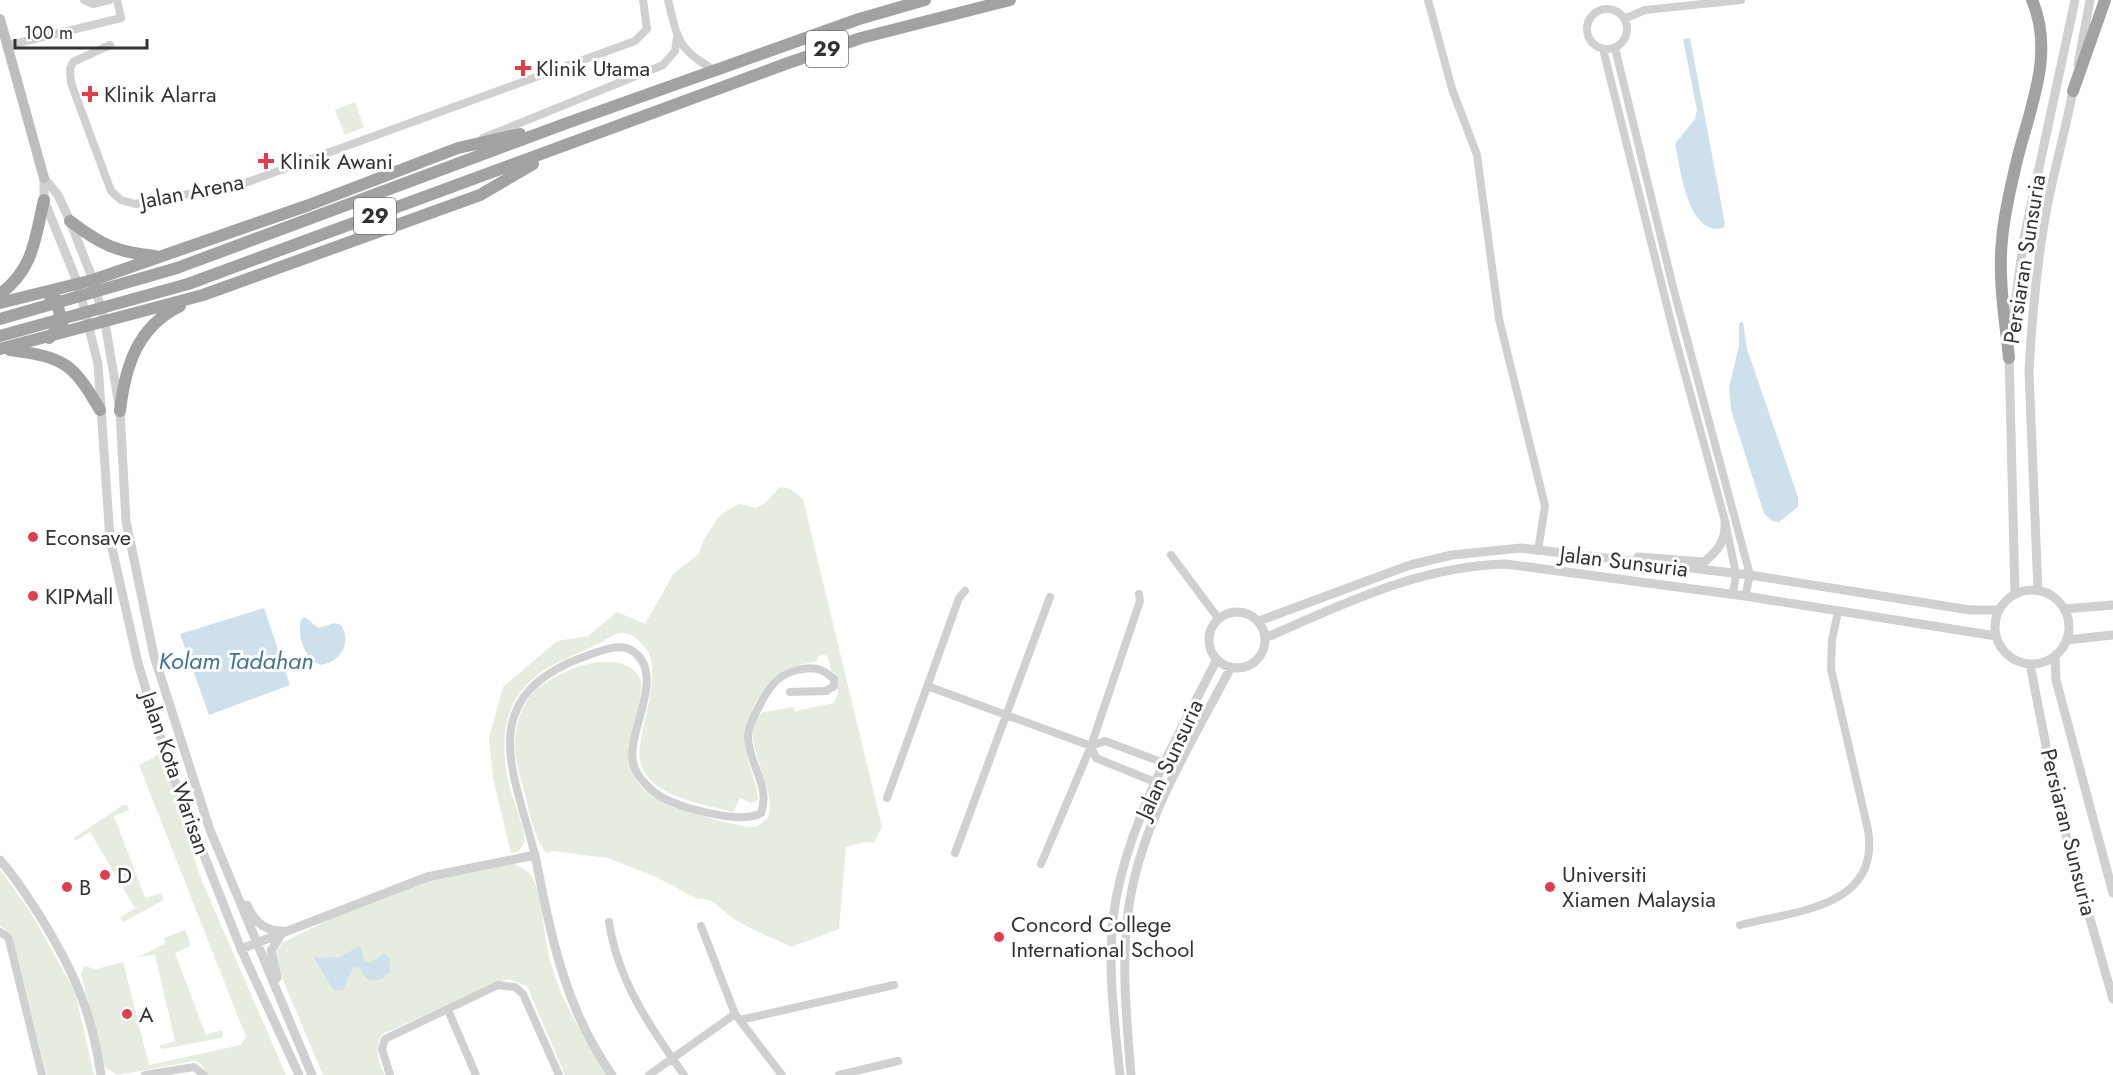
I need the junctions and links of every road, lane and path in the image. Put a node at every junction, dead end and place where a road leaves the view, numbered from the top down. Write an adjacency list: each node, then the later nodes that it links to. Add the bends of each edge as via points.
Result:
1 (84, 0): 2 (street, via 93,4)
2 (110, 0)
3 (117, 0): 18 (street, via 121,18)
4 (643, 0): 17 (street, Jalan Arena, via 647,29 635,41 242,184 135,204 121,200 111,191 71,83 73,62)
5 (668, 0): 16 (street)
6 (925, 0): 21 (highway, 29, via 859,19)
7 (1010, 0): 24 (highway, 29, via 861,38)
8 (1428, 0): 48 (street, via 1452,89 1478,155 1499,319 1545,506)
9 (1741, 0): 14 (street, via 1645,10)
10 (2032, 0): 44 (highway, via 2041,38 2040,75 2017,159 2002,240 2001,274)
11 (2075, 0): 44 (street, Persiaran Sunsuria, via 2024,238)
12 (2090, 0): 22 (street, Persiaran Sunsuria)
13 (2105, 0): 22 (highway)
14 (1624, 19): 19 (street, via 1627,32); 20 (street, via 1608,9 1590,18 1588,37)
15 (1, 24): 18 (main road)
16 (677, 37): 21 (street, via 693,59); 25 (street, via 675,51 663,65)
17 (110, 45)
18 (6, 46): 26 (main road)
19 (1615, 48): 20 (street); 52 (street, via 1673,287)
20 (1603, 49): 47 (street)
21 (716, 71): 23 (highway, 29)
22 (2073, 91): 54 (street, Persiaran Sunsuria, via 2048,203 2031,342)
23 (567, 123): 25 (highway); 38 (highway, 29, bridge, via 177,268)
24 (562, 147): 35 (highway, via 480,195); 41 (highway, 29, bridge, via 188,284)
25 (458, 148): 29 (highway)
26 (44, 178): 27 (street, Jalan Kota Warisan); 28 (street, Jalan Kota Warisan, via 58,195)
27 (44, 200): 32 (street, Jalan Kota Warisan); 33 (highway, via 29,260 17,282)
28 (70, 221): 29 (highway, via 102,245 129,254); 31 (street, Jalan Kota Warisan)
29 (158, 257): 30 (highway)
30 (138, 265): 31 (highway); 37 (highway, via 121,280 122,293 129,305 138,310)
31 (93, 280): 32 (highway); 39 (street, Jalan Kota Warisan)
32 (78, 284): 34 (highway); 40 (street, Jalan Kota Warisan)
33 (0, 294)
34 (37, 295): 36 (highway); 42 (highway, via 56,299 61,310 63,322)
35 (203, 295): 37 (highway); 46 (highway, via 173,309 142,340 130,359)
36 (0, 303)
37 (153, 309): 39 (highway)
38 (0, 319)
39 (105, 322): 40 (highway); 46 (street, Jalan Kota Warisan)
40 (90, 326): 42 (highway); 45 (street, Jalan Kota Warisan, via 98,364)
41 (0, 336)
42 (49, 338): 43 (highway)
43 (0, 349): 45 (highway, via 31,352 60,361 79,375)
44 (2009, 358): 57 (street, Persiaran Sunsuria)
45 (100, 410): 93 (street, Jalan Kota Warisan, via 110,539 138,663 170,769)
46 (120, 411): 81 (street, Jalan Kota Warisan, via 126,521 142,604 154,656)
47 (1725, 521): 50 (street, via 1726,537 1704,562); 51 (street)
48 (1538, 551): 50 (street, Jalan Sunsuria); 65 (street, Jalan Sunsuria, via 1505,549 1420,562)
49 (1171, 555): 64 (street)
50 (1594, 555): 51 (street, Jalan Sunsuria)
51 (1736, 574): 52 (street, Jalan Sunsuria); 56 (street)
52 (1750, 575): 58 (street); 62 (street, Jalan Sunsuria, via 1970,610)
53 (965, 591): 74 (street)
54 (2038, 591): 57 (street); 61 (street, via 2057,600)
55 (1139, 594): 77 (street, via 1140,601)
56 (1733, 594): 58 (street, Jalan Sunsuria); 68 (street, Jalan Sunsuria, via 1535,566 1481,564 1413,577)
57 (2015, 594): 62 (street)
58 (1745, 596): 63 (street, Jalan Sunsuria)
59 (1050, 597): 76 (street)
60 (2113, 605): 61 (street)
61 (2064, 609): 69 (street, via 2069,629)
62 (1999, 610): 67 (street)
63 (1838, 612): 67 (street, Jalan Sunsuria); 88 (street, via 1832,640 1832,669 1868,830 1867,864 1850,892 1835,901)
64 (1218, 618): 65 (street, via 1243,612); 71 (street, via 1209,634 1211,652)
65 (1259, 621): 68 (street)
66 (2113, 635): 69 (street)
67 (1996, 636): 72 (street, via 2009,656)
68 (1265, 638): 73 (street, via 1255,662)
69 (2066, 640): 70 (street)
70 (2055, 656): 72 (street); 86 (street, Persiaran Sunsuria, via 2056,680)
71 (1217, 659): 73 (street); 78 (street, Jalan Sunsuria)
72 (2030, 664): 95 (street, Persiaran Sunsuria, via 2058,807)
73 (1231, 667): 117 (street, Jalan Sunsuria, via 1160,806 1133,883 1125,956)
74 (927, 686): 76 (street); 80 (street)
75 (790, 692): 83 (street, via 826,691 834,686 834,679 814,667 779,677 770,686 748,736 766,802 761,813 753,818 734,819 660,797 639,775 633,754 646,677 639,658 630,649 617,647 557,669 525,694 509,737 514,782)
76 (1006, 715): 77 (street); 82 (street)
77 (1090, 746): 78 (street, via 1105,741); 79 (street, via 1096,758); 85 (street)
78 (1164, 763): 79 (street, Jalan Sunsuria)
79 (1155, 782): 116 (street, Jalan Sunsuria, via 1120,880 1115,911 1112,968)
80 (887, 798)
81 (210, 831): 90 (street, via 252,917 263,927); 92 (street, Jalan Kota Warisan)
82 (955, 854)
83 (535, 855): 90 (street, via 428,877); 111 (street, via 562,975 589,1040)
84 (0, 860): 103 (street, via 24,890 70,965 97,1046)
85 (1041, 864)
86 (2113, 893)
87 (609, 922): 99 (street, via 613,946 630,991)
88 (1740, 925)
89 (701, 926): 98 (street)
90 (283, 931): 92 (street); 97 (street, via 271,951 271,960)
91 (0, 932): 102 (street, via 8,937)
92 (256, 943): 93 (street); 97 (street, Jalan Kota Warisan)
93 (241, 949): 106 (street, Jalan Kota Warisan)
94 (894, 985): 98 (street)
95 (2113, 999)
96 (448, 1010): 108 (street, via 385,1039 382,1049); 109 (street); 110 (street, via 498,985 514,987 523,994)
97 (285, 1012): 107 (street, Jalan Kota Warisan)
98 (738, 1017): 99 (street); 114 (street)
99 (671, 1057): 112 (street); 113 (street)
100 (898, 1061): 115 (street)
101 (165, 1073): 104 (street); 105 (street, via 194,1067)
102 (42, 1075)
103 (101, 1075)
104 (145, 1075)
105 (204, 1075)
106 (299, 1075)
107 (312, 1075)
108 (390, 1075)
109 (476, 1075)
110 (559, 1075)
111 (612, 1075)
112 (649, 1075)
113 (684, 1075)
114 (782, 1075)
115 (839, 1075)
116 (1120, 1075)
117 (1131, 1075)

